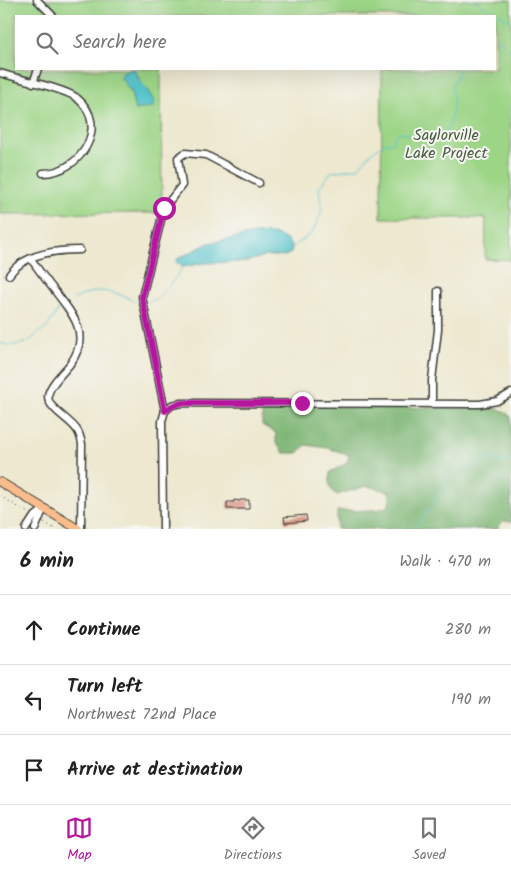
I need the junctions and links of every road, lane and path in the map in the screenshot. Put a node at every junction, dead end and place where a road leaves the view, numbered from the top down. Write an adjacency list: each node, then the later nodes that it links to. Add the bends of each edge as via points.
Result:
1 (37, 0): 2 (street)
2 (52, 15)
3 (38, 70): 5 (street)
4 (0, 74): 5 (street)
5 (33, 83): 6 (street, via 65,92 78,100 88,112 92,128 82,155 54,173)
6 (43, 173)
7 (259, 183): 14 (street, via 206,155 185,153 178,158 182,185 164,208 142,297)
8 (80, 250): 9 (street, via 49,252)
9 (31, 259): 10 (street, via 19,264); 22 (street, via 72,312 79,332 76,354 48,396 52,407 71,422 82,444)
10 (9, 275)
11 (438, 291): 13 (street)
12 (511, 393): 13 (street, via 497,401 480,404)
13 (432, 403): 14 (street, via 181,403)
14 (165, 411): 23 (street, via 162,421)
15 (0, 482): 17 (main road)
16 (0, 496): 18 (path)
17 (44, 509): 18 (street); 22 (main road)
18 (37, 518): 19 (street); 20 (street); 21 (path)
19 (26, 529)
20 (35, 529)
21 (55, 529)
22 (79, 529)
23 (163, 529)

